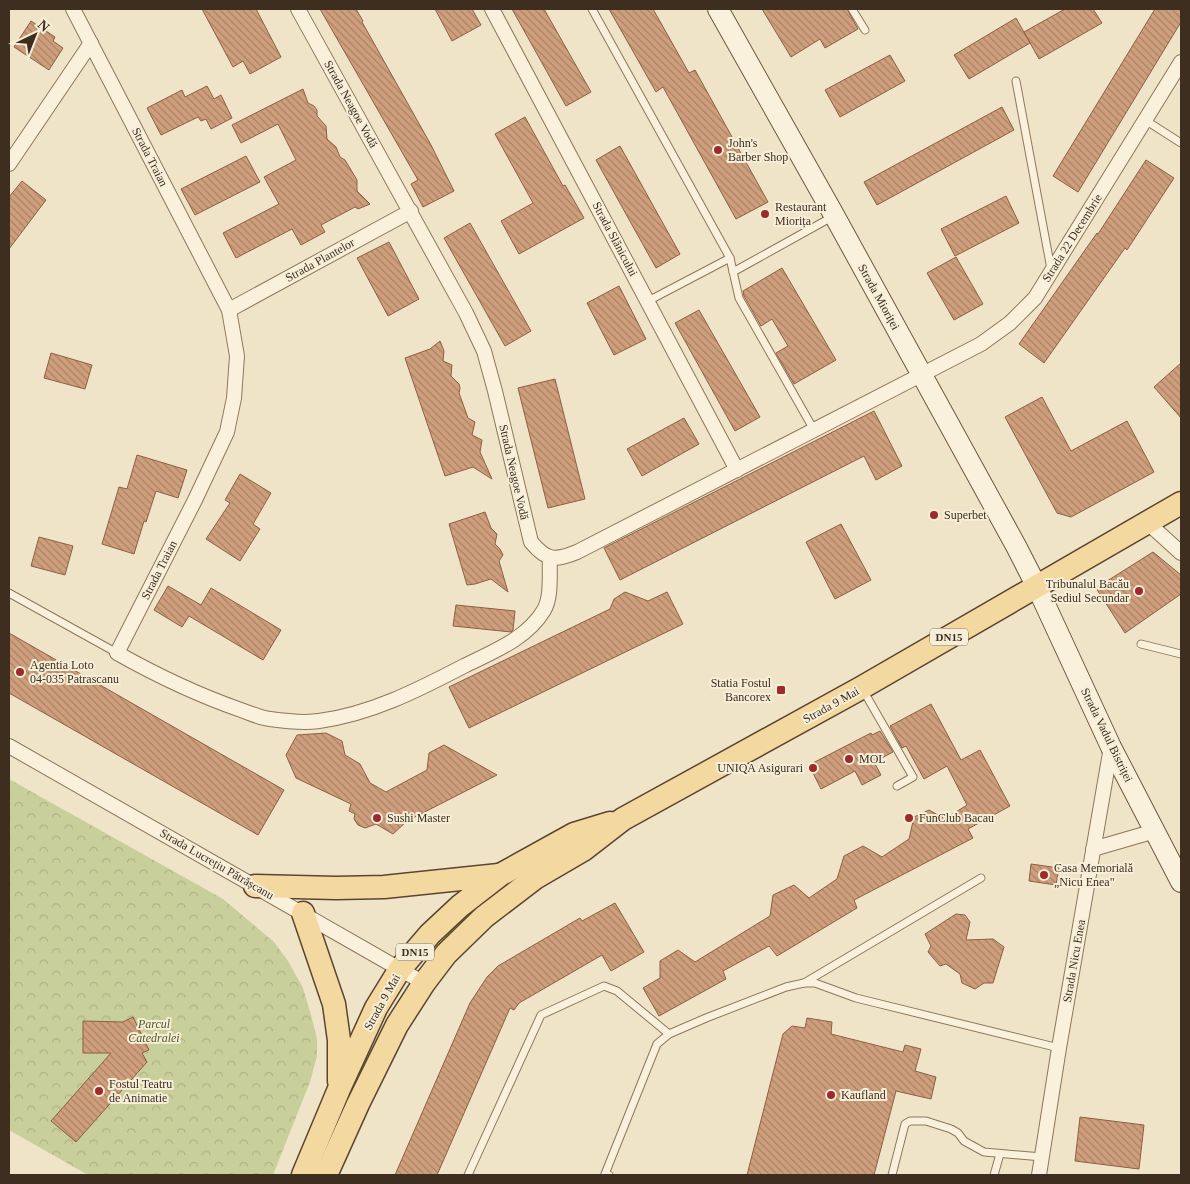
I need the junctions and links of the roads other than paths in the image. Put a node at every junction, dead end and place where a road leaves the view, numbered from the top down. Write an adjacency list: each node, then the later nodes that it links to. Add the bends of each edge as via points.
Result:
1 (73, 9): 8 (street, Strada Traian)
2 (298, 9): 14 (street, Strada Neagoe Vodă)
3 (492, 9): 19 (street, Strada Slănicului)
4 (592, 9): 16 (lane)
5 (718, 9): 15 (main road, Strada Mioriței)
6 (852, 9): 7 (lane)
7 (864, 30)
8 (91, 44): 13 (street); 20 (street, Strada Traian)
9 (1181, 62): 11 (street, Strada 22 Decembrie)
10 (1016, 81): 18 (lane)
11 (1145, 120): 12 (lane); 18 (street, Strada 22 Decembrie)
12 (1181, 143)
13 (9, 164)
14 (411, 212): 20 (street, Strada Plantelor); 27 (street, Strada Neagoe Vodă, via 484,351 531,542 541,554)
15 (834, 215): 17 (lane); 21 (main road, Strada Mioriței)
16 (730, 258): 17 (lane); 19 (lane)
17 (733, 272): 22 (lane, via 739,298)
18 (1052, 272): 21 (street, Strada 22 Decembrie, via 1035,298 1010,323 980,344)
19 (648, 301): 23 (street, Strada Slănicului)
20 (230, 310): 31 (street, Strada Traian, via 237,356 234,398 227,432)
21 (921, 373): 22 (street); 28 (main road, Strada Mioriței)
22 (814, 430): 23 (street)
23 (737, 470): 27 (street, via 577,552 562,559)
24 (1181, 503): 25 (main road, DN15)
25 (1148, 523): 26 (street); 28 (main road, DN15)
26 (1181, 553)
27 (550, 558): 31 (street, via 544,609 524,633 410,693 370,709 318,722 268,719 214,701)
28 (1037, 587): 33 (main road, Strada 9 Mai / DN15); 35 (main road, Strada Vadul Bistriței)
29 (9, 593): 31 (lane)
30 (1140, 644): 32 (lane)
31 (117, 652)
32 (1181, 654)
33 (861, 688): 36 (lane, via 913,777); 37 (main road, Strada 9 Mai / DN15)
34 (9, 746): 43 (street, Strada Lucrețiu Pătrășcanu)
35 (1111, 746): 38 (main road, Strada Vadul Bistriței); 39 (street, Strada Nicu Enea)
36 (897, 786)
37 (623, 819): 40 (main road, Strada 9 Mai / DN15, via 574,834); 46 (main road, Strada 9 Mai / DN15, via 484,917 446,954)
38 (1155, 831): 39 (street); 42 (main road, Strada Vadul Bistriței)
39 (1093, 849): 49 (street, Strada Nicu Enea)
40 (500, 875): 43 (main road, via 384,887); 45 (main road, Strada 9 Mai / DN15, via 460,906)
41 (981, 878): 47 (lane)
42 (1181, 882)
43 (255, 886): 44 (street, Strada Lucrețiu Pătrășcanu)
44 (303, 913): 45 (street, Strada Lucrețiu Pătrășcanu); 50 (main road, via 334,1004 339,1040)
45 (400, 968): 46 (street, Strada Lucrețiu Pătrășcanu); 50 (main road, Strada 9 Mai / DN15, via 376,1008)
46 (424, 983): 54 (main road, Strada 9 Mai / DN15, via 397,1025)
47 (804, 983): 48 (lane, via 786,987); 49 (lane)
48 (669, 1034): 55 (lane, via 617,990 604,986 541,1015); 56 (lane, via 657,1044 605,1174)
49 (1059, 1048): 52 (street, Strada Nicu Enea)
50 (339, 1089): 53 (main road, Strada 9 Mai / DN15)
51 (1000, 1154): 52 (lane); 57 (lane, via 974,1148 951,1129 926,1121 910,1121 903,1130); 58 (lane)
52 (1042, 1157): 59 (street, Strada Nicu Enea)
53 (303, 1175)
54 (326, 1175)
55 (468, 1175)
56 (609, 1175)
57 (892, 1175)
58 (994, 1175)
59 (1039, 1175)

